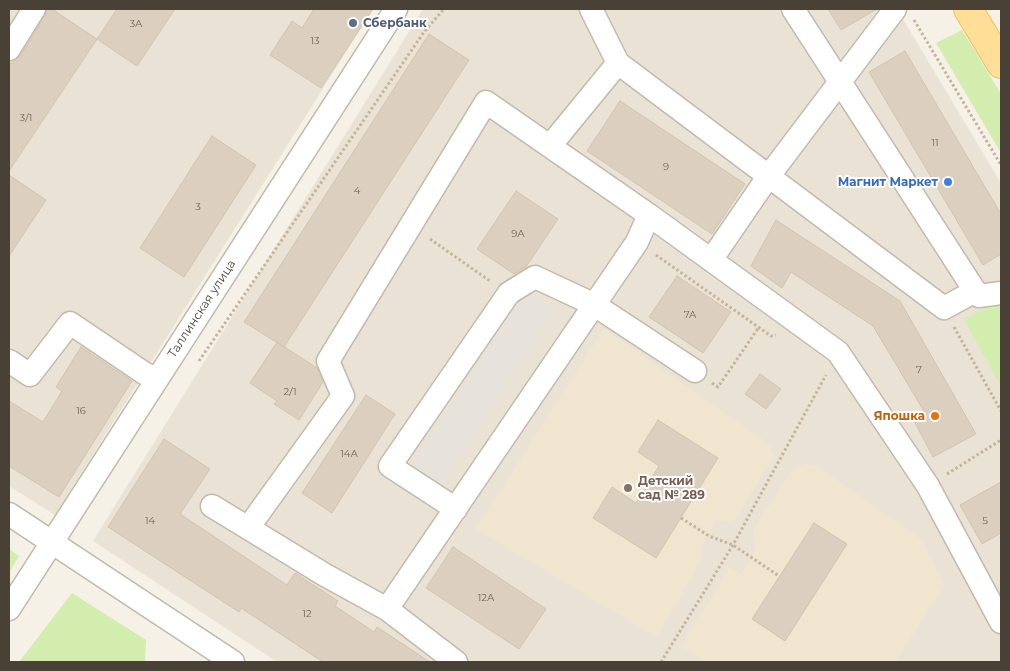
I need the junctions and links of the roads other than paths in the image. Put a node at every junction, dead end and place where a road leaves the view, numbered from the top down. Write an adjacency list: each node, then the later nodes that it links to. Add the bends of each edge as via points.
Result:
1 (34, 9): 7 (street)
2 (396, 9): 20 (street, Таллинская улица)
3 (591, 9): 8 (street)
4 (793, 9): 10 (street)
5 (968, 9): 9 (main road)
6 (904, 13): 10 (street)
7 (9, 49)
8 (618, 63): 11 (street); 12 (street)
9 (1001, 64)
10 (840, 82): 12 (street); 15 (street)
11 (550, 146): 13 (street); 24 (street, via 486,102 328,361 343,396)
12 (768, 176): 14 (street); 15 (street, via 944,308)
13 (649, 215): 14 (street); 17 (street, via 637,242)
14 (711, 260): 28 (street, via 838,352 928,486)
15 (976, 291): 16 (street, via 979,296)
16 (1001, 293)
17 (593, 304): 19 (street); 22 (street); 22 (street, via 535,277 509,293 390,466)
18 (9, 361): 20 (street, via 30,375 70,323)
19 (695, 371)
20 (157, 379): 25 (street, Таллинская улица)
21 (212, 506): 24 (street)
22 (456, 509): 26 (street)
23 (9, 514): 25 (street)
24 (248, 528): 26 (street)
25 (53, 541): 27 (street, Таллинская улица); 30 (street)
26 (387, 608): 29 (street)
27 (9, 609)
28 (1001, 622)
29 (450, 661)
30 (233, 662)

